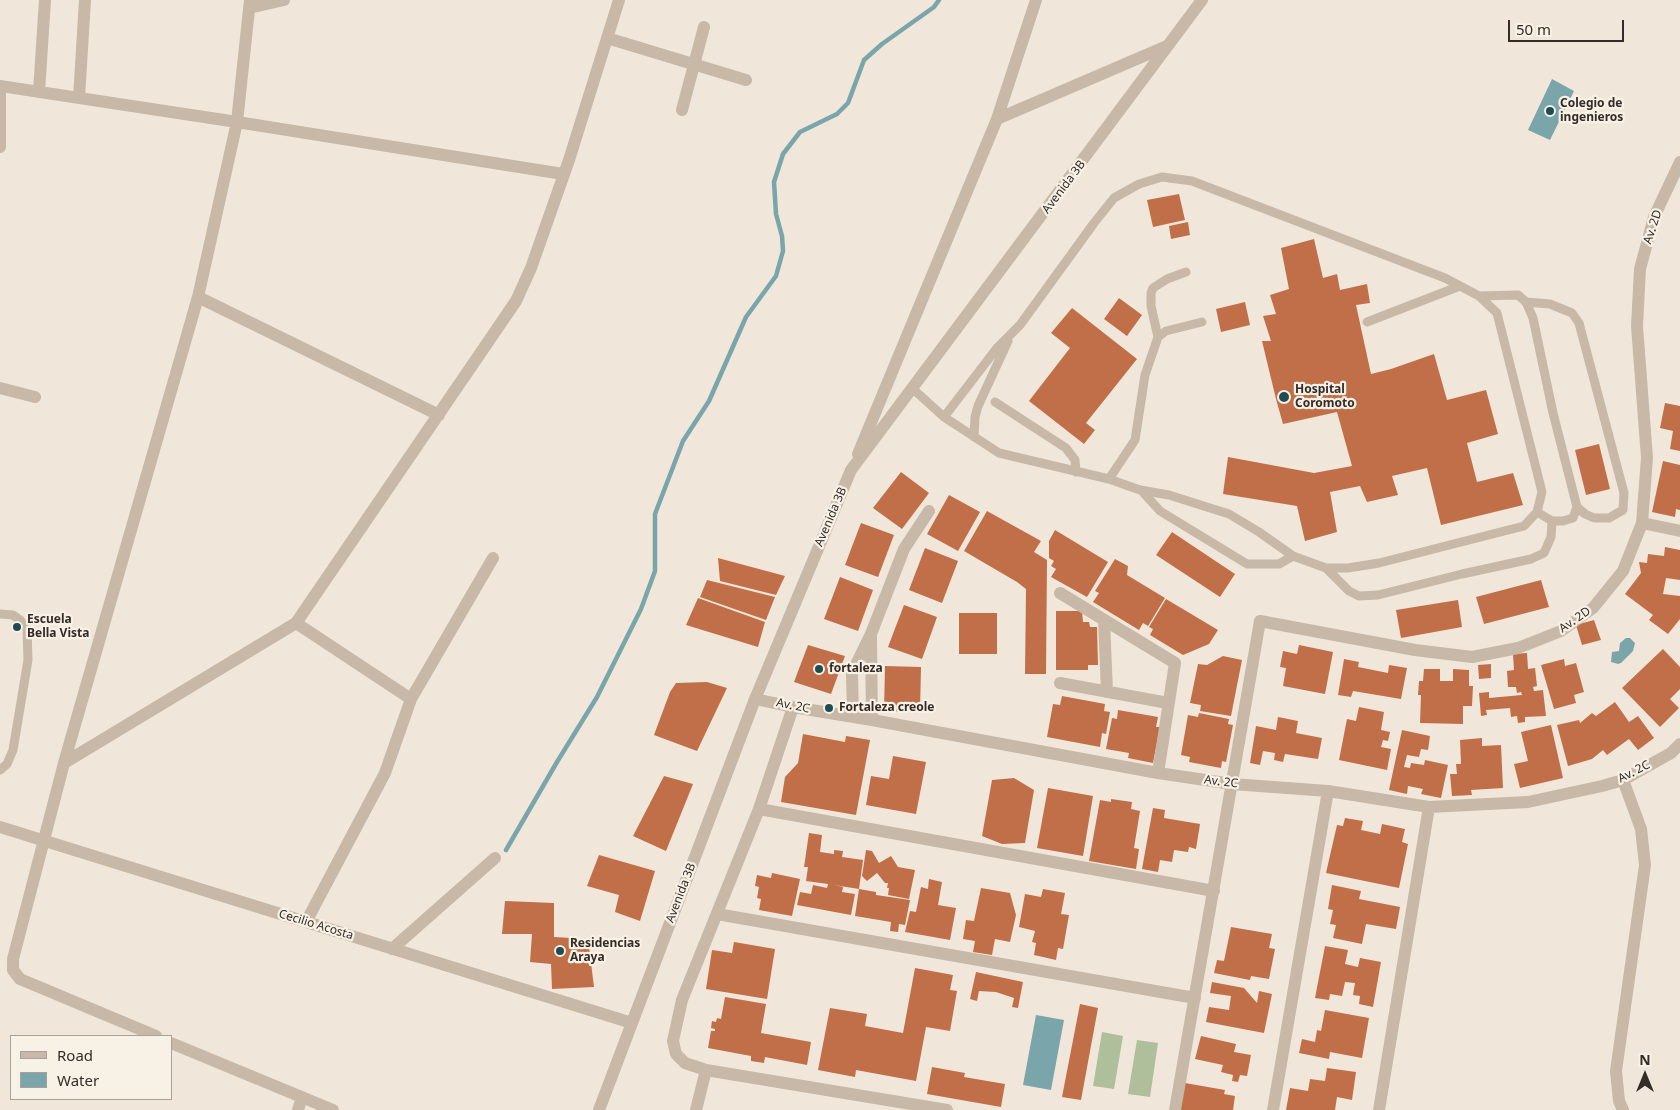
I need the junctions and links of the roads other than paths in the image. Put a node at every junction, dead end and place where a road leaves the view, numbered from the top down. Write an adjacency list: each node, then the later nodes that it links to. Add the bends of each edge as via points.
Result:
1 (45, 0): 14 (street)
2 (85, 0): 15 (street)
3 (284, 0): 7 (street)
4 (619, 0): 9 (street)
5 (1036, 0): 17 (street)
6 (1198, 2): 10 (street, Avenida 3B)
7 (250, 4): 18 (street)
8 (704, 27): 11 (street)
9 (607, 38): 11 (street); 21 (street)
10 (1168, 46): 17 (street); 32 (street, Avenida 3B)
11 (694, 65): 12 (street); 16 (street)
12 (746, 80)
13 (0, 86): 14 (street); 19 (street)
14 (39, 92): 15 (street)
15 (79, 98): 18 (street)
16 (682, 110)
17 (997, 119): 38 (street)
18 (238, 122): 21 (street); 25 (street)
19 (0, 147)
20 (1680, 162): 46 (street, Av. 2D, via 1654,217 1640,269 1637,326 1647,458)
21 (563, 174): 35 (street, via 531,268 516,301)
22 (1186, 272): 30 (lane, via 1153,288 1151,306)
23 (1460, 286): 24 (lane); 28 (lane); 29 (lane, via 1192,181 1162,177 1139,184 1114,198)
24 (1479, 296): 26 (lane, via 1518,295); 44 (lane, via 1497,313 1542,492)
25 (198, 297): 35 (street); 65 (street)
26 (1526, 302): 42 (lane, via 1533,318); 42 (lane, via 1550,304 1572,313 1579,323 1624,493 1623,510 1610,518 1594,518)
27 (1202, 322): 30 (lane, via 1166,331)
28 (1367, 322)
29 (1012, 334): 36 (lane, via 981,367); 37 (lane, via 978,406)
30 (1158, 337): 40 (lane, via 1145,375 1135,440)
31 (0, 388): 33 (street)
32 (913, 389): 36 (lane); 38 (street, Avenida 3B)
33 (35, 397)
34 (995, 402): 39 (lane, via 1066,448 1075,460)
35 (440, 414): 54 (street)
36 (944, 417): 37 (lane)
37 (974, 438): 39 (lane, via 1000,453)
38 (851, 470): 59 (street, Avenida 3B)
39 (1076, 472): 40 (lane)
40 (1109, 479): 41 (lane)
41 (1140, 490): 48 (lane, via 1169,495 1229,514); 48 (lane, via 1160,511 1247,564 1279,564)
42 (1577, 506): 45 (lane, via 1573,518 1563,522)
43 (929, 511): 55 (street, via 904,549)
44 (1537, 512): 45 (lane); 50 (lane, via 1524,526 1379,563)
45 (1552, 521): 50 (lane, via 1551,537 1544,553 1531,559 1378,595 1359,596 1349,591)
46 (1642, 523): 47 (street); 69 (street, Av. 2D, via 1623,571 1593,608 1560,631 1518,648 1472,657 1415,650 1260,621)
47 (1680, 531)
48 (1293, 556): 50 (lane)
49 (494, 558): 58 (street)
50 (1326, 568)
51 (1060, 593): 53 (street)
52 (0, 614): 66 (lane, via 13,615 27,628 28,660 14,750)
53 (1104, 620): 57 (street); 60 (street, via 1175,663)
54 (296, 623): 58 (street); 65 (street)
55 (871, 634): 62 (street, via 852,673); 63 (street)
56 (1060, 684): 57 (street)
57 (1107, 692): 60 (street)
58 (411, 699): 78 (street, via 385,773)
59 (755, 699): 61 (street, Av. 2C); 81 (street, Avenida 3B)
60 (1168, 703): 67 (street)
61 (793, 707): 62 (street, Av. 2C); 72 (street)
62 (853, 717): 63 (street, Av. 2C)
63 (872, 720): 67 (street, Av. 2C)
64 (1680, 744): 68 (street, Av. 2C, via 1671,753)
65 (64, 763): 74 (street)
66 (0, 770)
67 (1158, 773): 69 (street, Av. 2C)
68 (1623, 780): 71 (street, Av. 2C, via 1528,802); 94 (street, via 1640,828 1645,865 1616,1071)
69 (1232, 784): 70 (street, Av. 2C); 76 (street)
70 (1328, 791): 71 (street, Av. 2C); 92 (street)
71 (1429, 807): 93 (street)
72 (759, 809): 76 (street); 77 (street)
73 (0, 827): 74 (street, Cecilio Acosta)
74 (45, 841): 78 (street, Cecilio Acosta); 82 (street, via 13,959 13,970 20,980)
75 (495, 858): 79 (street)
76 (1214, 891): 80 (street)
77 (717, 914): 80 (street); 84 (street, via 682,1000 673,1041 676,1054 685,1063)
78 (306, 922): 79 (street, Cecilio Acosta)
79 (392, 949): 81 (street, Cecilio Acosta)
80 (1195, 998): 91 (street)
81 (632, 1023): 88 (street, Avenida 3B)
82 (154, 1035)
83 (172, 1043): 85 (street)
84 (706, 1070): 89 (street); 90 (street)
85 (302, 1097): 86 (street); 87 (street)
86 (298, 1110)
87 (333, 1110)
88 (599, 1110)
89 (696, 1110)
90 (947, 1110)
91 (1175, 1110)
92 (1273, 1110)
93 (1379, 1110)
94 (1623, 1110)

